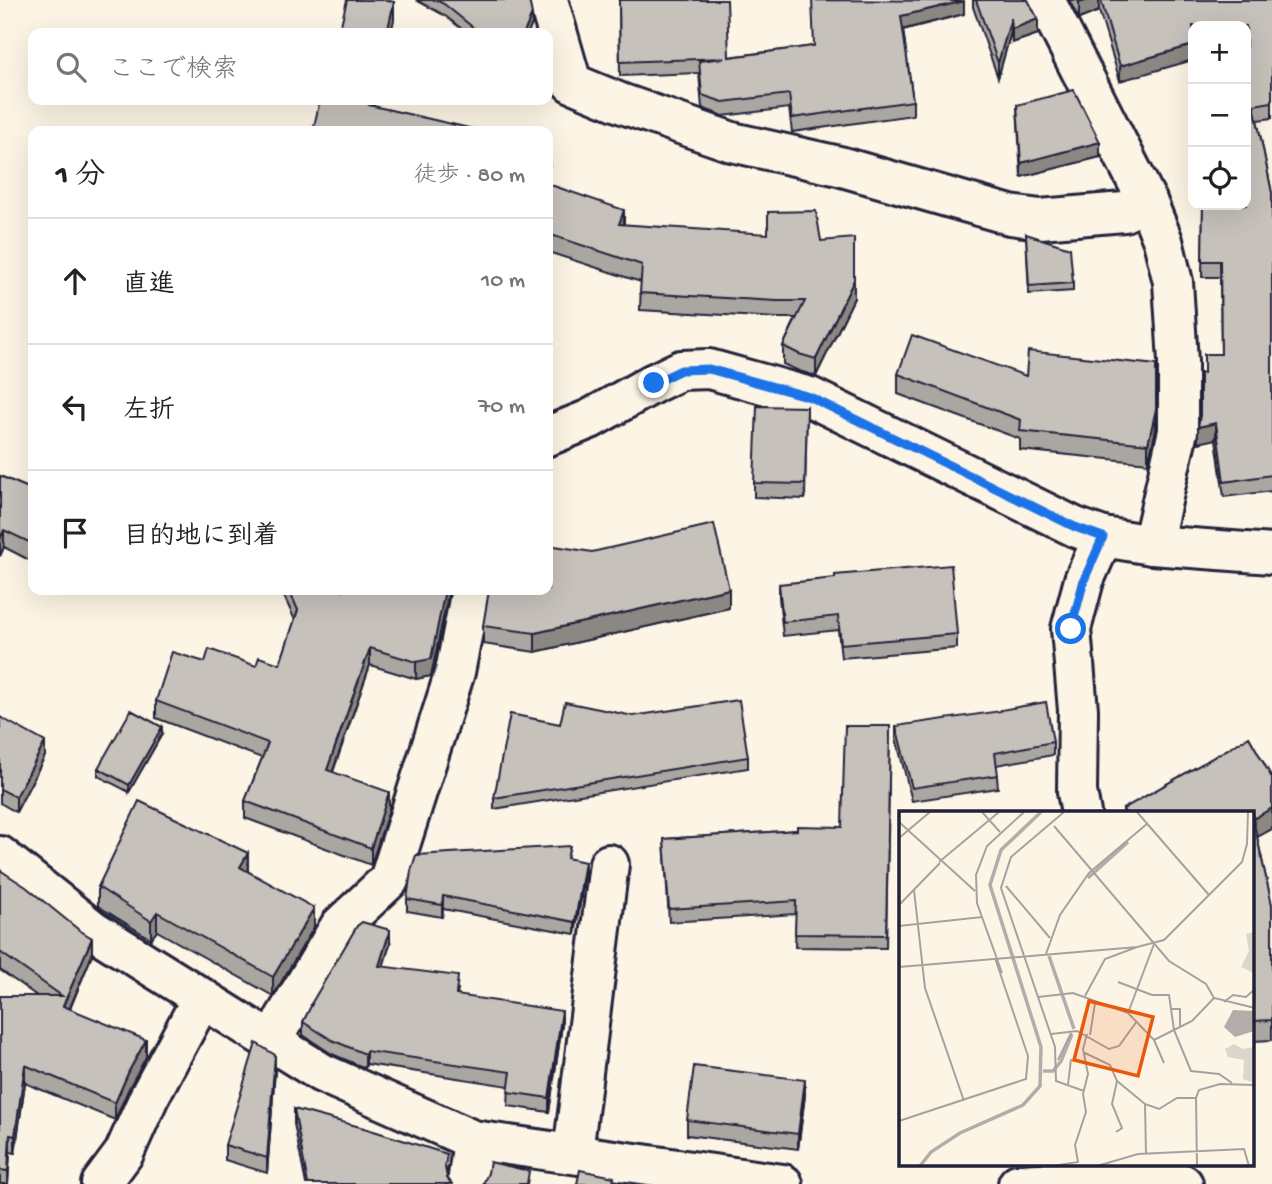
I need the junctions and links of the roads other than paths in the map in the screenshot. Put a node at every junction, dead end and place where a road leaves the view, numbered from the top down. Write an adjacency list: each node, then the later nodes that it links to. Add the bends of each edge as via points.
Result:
1 (548, 0): 3 (street, via 572,83 732,142 838,166 1010,215 1040,219 1124,212)
2 (1045, 0): 3 (street)
3 (1147, 201): 6 (street, via 1173,282 1178,362 1178,431)
4 (553, 434): 5 (street, via 681,370 709,369 810,397)
5 (1103, 537): 6 (street); 9 (street, via 1084,580 1071,629)
6 (1152, 545): 7 (street)
7 (1272, 554)
8 (470, 595): 13 (street, via 455,672 389,880 340,926)
9 (1081, 811)
10 (0, 856): 12 (street, via 93,930)
11 (609, 864): 15 (street)
12 (202, 998): 13 (street); 17 (street, via 124,1153)
13 (271, 1041): 14 (street, via 321,1073)
14 (473, 1140): 15 (street); 18 (street)
15 (573, 1153): 19 (street)
16 (1163, 1174): 20 (street)
17 (101, 1184)
18 (467, 1184)
19 (783, 1184)
20 (1018, 1184)

